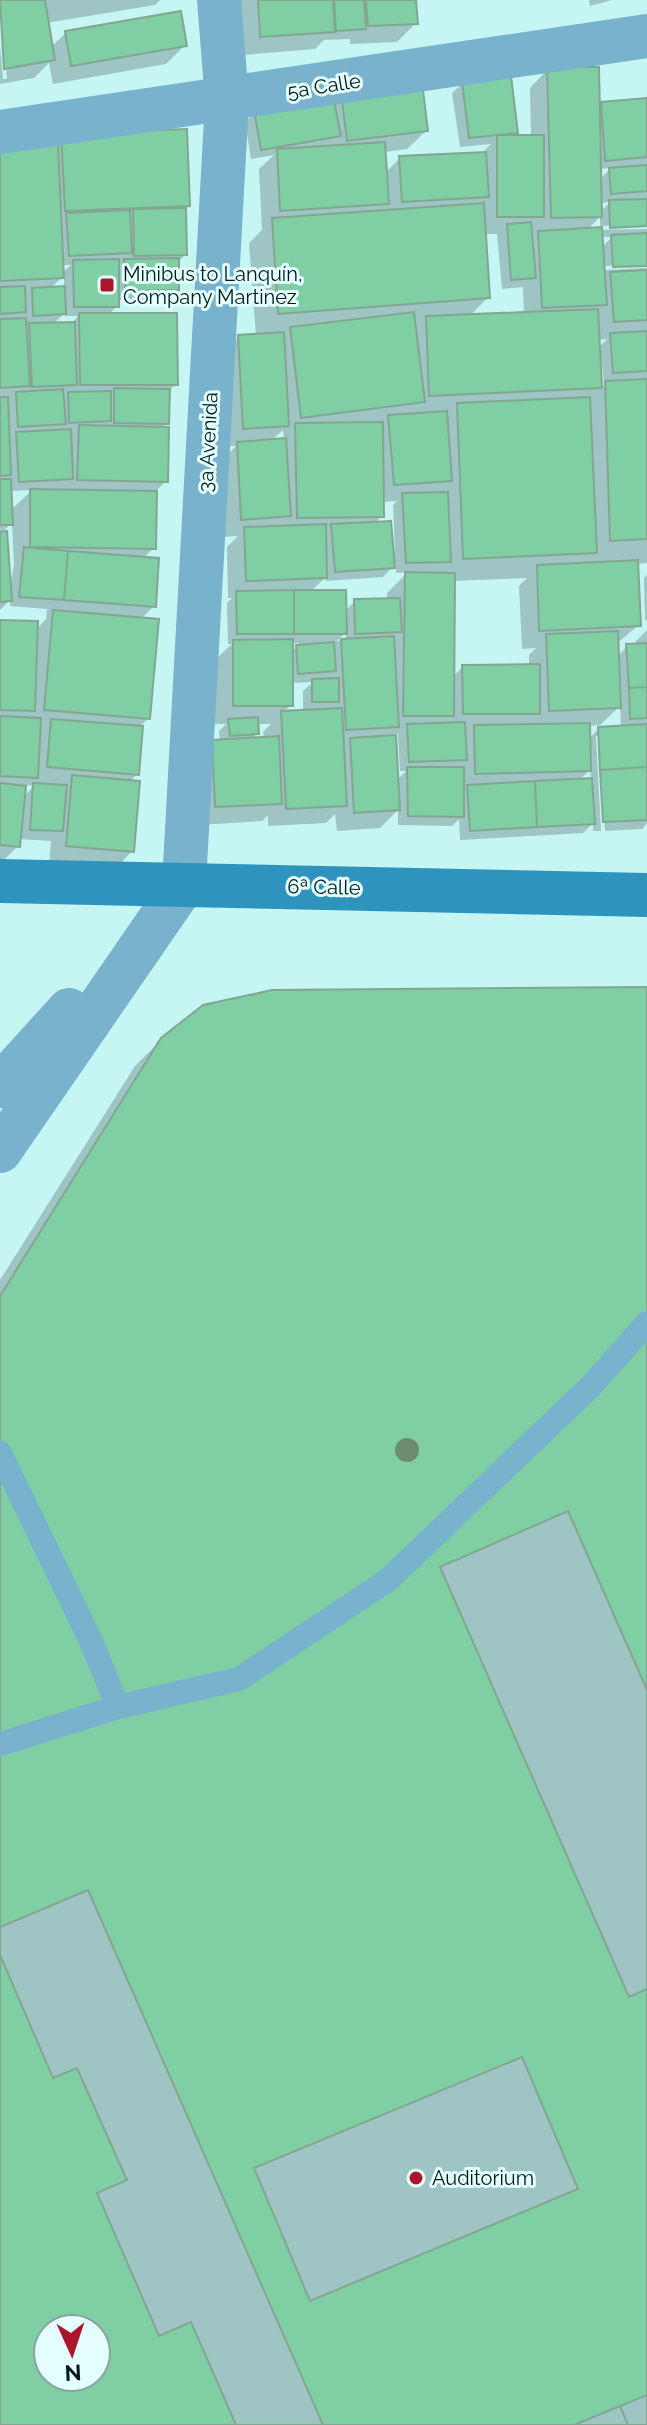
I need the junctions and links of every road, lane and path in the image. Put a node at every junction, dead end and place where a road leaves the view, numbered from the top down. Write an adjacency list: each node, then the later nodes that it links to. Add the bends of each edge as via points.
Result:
1 (219, 0): 3 (street, 3a Avenida)
2 (647, 36): 3 (street, 5a Calle)
3 (227, 100): 4 (street, 5a Calle); 6 (street, 3a Avenida)
4 (0, 132)
5 (0, 881): 6 (main road, 6ª Calle)
6 (184, 884): 7 (main road, 6ª Calle); 8 (street); 9 (street)
7 (647, 895)
8 (0, 1086)
9 (0, 1151)
10 (647, 1323): 12 (lane, via 591,1386 388,1580 239,1679)
11 (0, 1453): 12 (lane)
12 (118, 1707): 13 (lane)
13 (0, 1744)

